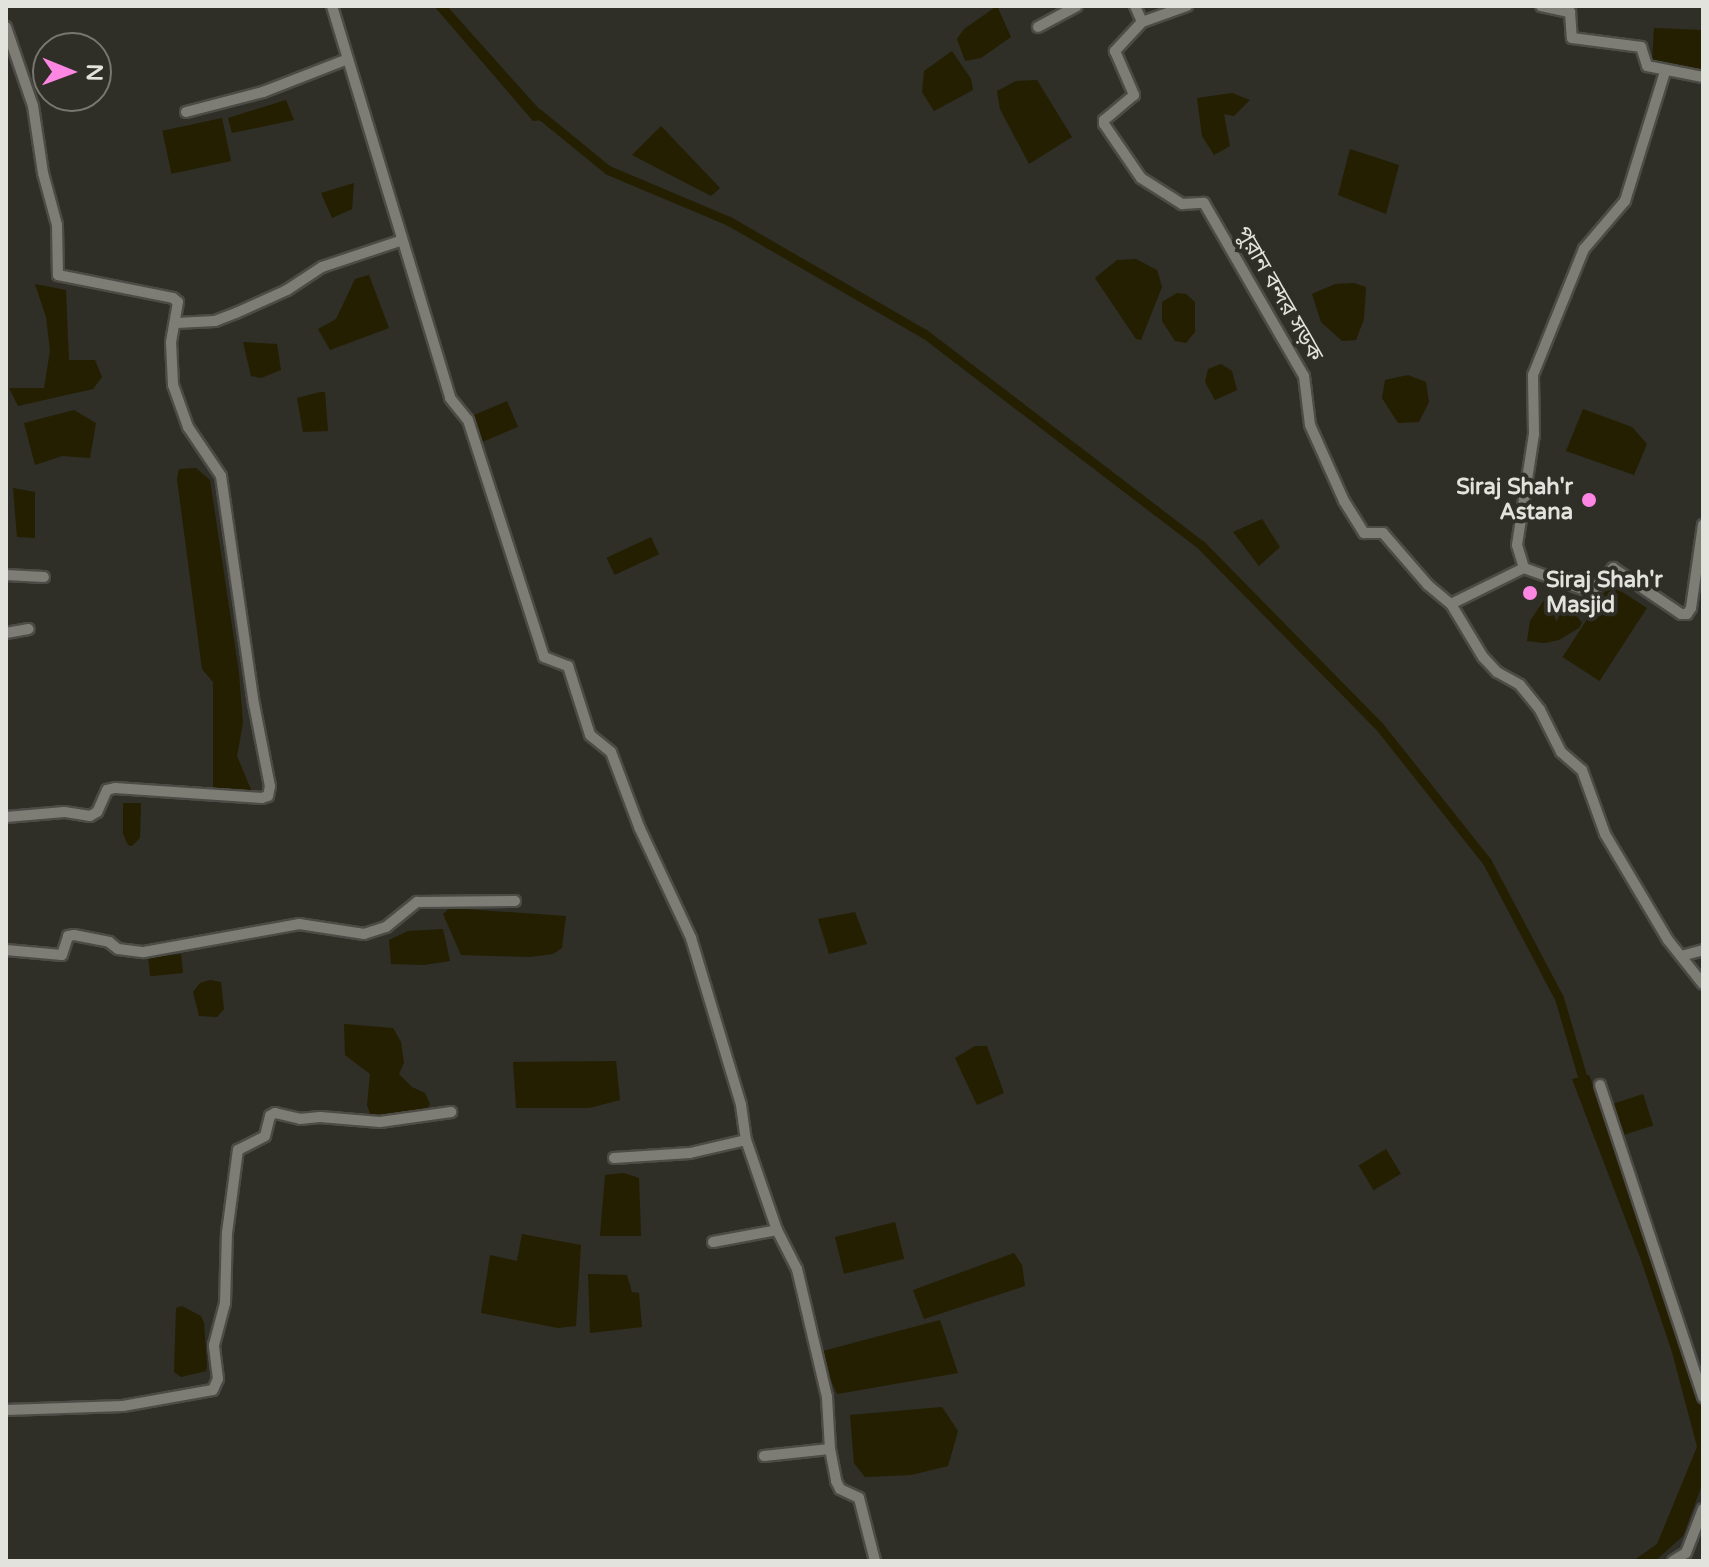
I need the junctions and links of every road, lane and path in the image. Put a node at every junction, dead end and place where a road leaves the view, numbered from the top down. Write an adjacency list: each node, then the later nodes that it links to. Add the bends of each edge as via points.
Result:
1 (332, 6): 9 (street)
2 (1077, 6): 8 (street)
3 (1135, 6): 6 (street)
4 (1187, 6): 6 (street)
5 (1541, 6): 10 (street, via 1570,12 1572,38 1641,47 1647,66)
6 (1142, 22): 19 (street, পুরান বন্দর সড়ক, via 1115,51 1134,95 1104,124 1141,178 1182,204 1204,203 1304,376 1310,425 1344,501 1364,533 1383,533)
7 (6, 27): 14 (street, via 33,106 57,225 58,275 176,299)
8 (1038, 27)
9 (345, 60): 12 (street, via 263,92); 13 (street)
10 (1665, 72): 11 (street); 16 (street, via 1625,201 1584,249 1533,375 1534,434 1517,545)
11 (1703, 77)
12 (186, 112)
13 (400, 241): 14 (street, via 322,267 287,290 215,321); 30 (street, via 450,398 468,420 544,657 568,666 590,735 611,752 691,938 741,1105)
14 (176, 323): 22 (street, via 171,342 173,385 188,427 221,476 268,796 115,788 107,790 90,816 64,812)
15 (1703, 525): 16 (street, via 1687,614 1613,568 1591,592)
16 (1524, 568): 19 (street)
17 (6, 575): 18 (street)
18 (44, 577)
19 (1451, 604): 26 (street, via 1483,657 1520,685 1540,710 1561,752 1582,770 1601,827)
20 (29, 629): 21 (street)
21 (6, 633)
22 (6, 817)
23 (515, 901): 24 (street, via 417,902 386,927 364,934 299,924 144,952 74,935 68,936 62,955)
24 (6, 950)
25 (1703, 950): 26 (street)
26 (1681, 956): 27 (street)
27 (1703, 984)
28 (1600, 1085): 34 (street)
29 (451, 1112): 35 (street, via 380,1122 275,1113 265,1136 238,1150 213,1390 123,1406)
30 (746, 1140): 31 (street, via 690,1153); 32 (street)
31 (614, 1158)
32 (777, 1230): 33 (street); 36 (street, via 797,1269 827,1397)
33 (713, 1242)
34 (1703, 1397)
35 (6, 1410)
36 (830, 1449): 37 (street); 40 (street, via 840,1489 859,1498)
37 (764, 1456)
38 (1703, 1509): 39 (street)
39 (1688, 1557): 41 (street)
40 (875, 1561)
41 (1673, 1561)

